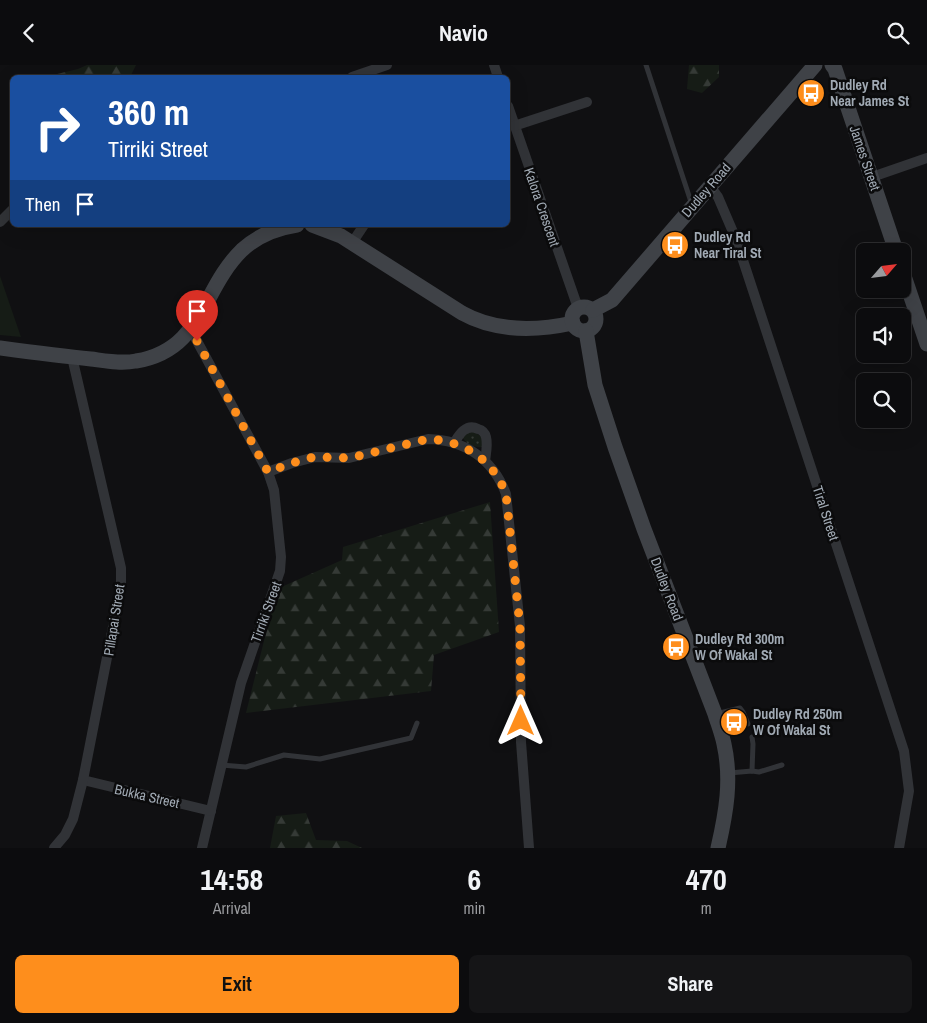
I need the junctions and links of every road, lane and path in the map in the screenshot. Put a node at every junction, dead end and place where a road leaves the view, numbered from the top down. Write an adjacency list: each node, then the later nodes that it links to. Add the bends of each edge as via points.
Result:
1 (387, 65): 5 (street)
2 (646, 65): 12 (lane)
3 (815, 65): 11 (main road, Dudley Road)
4 (832, 65): 10 (main road, James Street)
5 (358, 75)
6 (587, 102): 8 (street)
7 (510, 112): 8 (street, Kalora Crescent)
8 (514, 125): 21 (street, Kalora Crescent)
9 (927, 158): 10 (street)
10 (872, 177): 19 (main road, James Street)
11 (710, 186): 12 (main road, Dudley Road); 46 (street, Tiral Street, via 736,239 904,751 909,791)
12 (692, 206): 22 (main road, Dudley Road, via 612,301)
13 (10, 212): 14 (street)
14 (0, 222)
15 (284, 227): 24 (main road, via 243,249 225,272)
16 (317, 227): 18 (main road)
17 (363, 227): 18 (street)
18 (352, 243): 23 (main road, via 462,313 480,321 528,329)
19 (893, 243)
20 (911, 297): 26 (main road)
21 (578, 308): 22 (main road); 23 (main road, via 573,315)
22 (593, 310): 25 (main road, via 597,319 593,328)
23 (573, 323): 25 (main road, via 578,330)
24 (191, 330): 28 (main road, via 165,353 145,359 119,362); 31 (street, Tirriki Street)
25 (586, 331): 32 (main road, Dudley Road, via 595,385 615,447)
26 (927, 344)
27 (0, 348): 28 (main road)
28 (72, 357): 40 (street, Pillapai Street, via 121,568 121,586)
29 (454, 443): 30 (street); 30 (street, via 462,431 470,427 478,429 486,439); 31 (street, via 440,439 417,441 354,458 314,457)
30 (484, 461): 44 (street, via 501,480 506,494 520,626 521,742)
31 (268, 472): 36 (street, Tirriki Street, via 274,490 280,571 241,683)
32 (715, 714): 34 (lane, via 740,708); 39 (main road, Dudley Road)
33 (417, 723): 36 (lane, via 411,738 320,759 284,755 246,767)
34 (748, 724)
35 (752, 737): 38 (lane)
36 (221, 765): 41 (street, Tirriki Street)
37 (782, 765): 38 (lane)
38 (752, 771): 39 (lane)
39 (728, 773): 45 (main road, Dudley Road, via 726,812)
40 (83, 780): 41 (street, Bukka Street); 42 (street, Pillapai Street, via 73,819)
41 (211, 811): 43 (street, Tirriki Street)
42 (54, 848)
43 (202, 848)
44 (529, 848)
45 (718, 848)
46 (899, 848)

